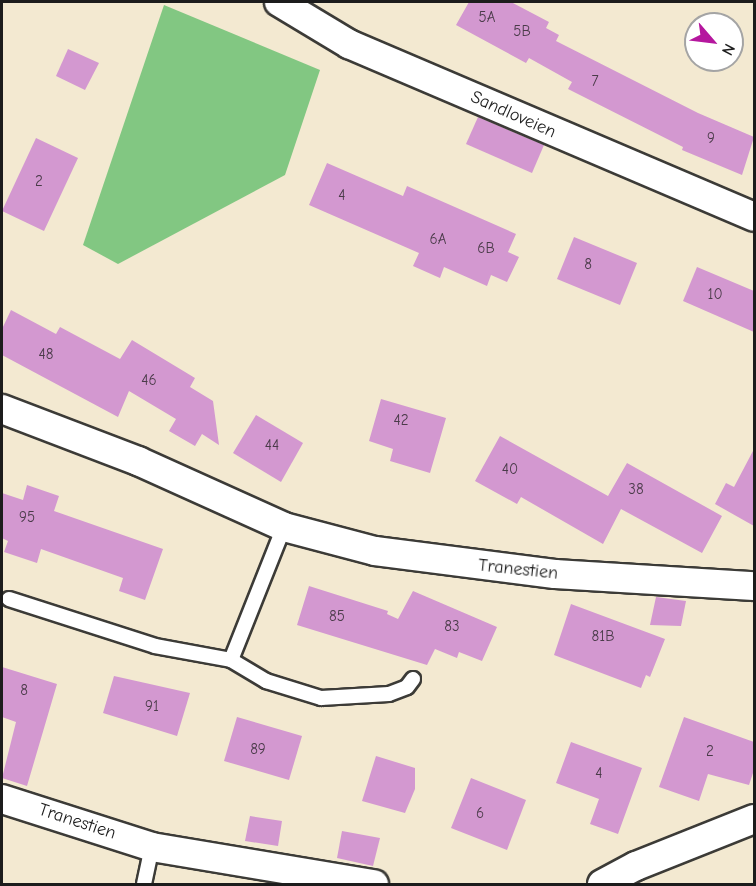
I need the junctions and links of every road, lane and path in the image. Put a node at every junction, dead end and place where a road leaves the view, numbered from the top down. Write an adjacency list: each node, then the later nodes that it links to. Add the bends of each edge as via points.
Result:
1 (279, 2): 2 (street, Sandloveien, via 349,44)
2 (754, 217)
3 (2, 409): 4 (street, Tranestien, via 138,461)
4 (285, 527): 5 (street, Tranestien, via 375,551 460,564); 7 (lane)
5 (754, 586)
6 (9, 599): 7 (lane, via 155,646)
7 (231, 660): 8 (lane, via 266,681 321,698 388,694 407,687)
8 (413, 680)
9 (2, 799): 11 (street, Tranestien)
10 (754, 819): 14 (street, via 636,866)
11 (152, 847): 12 (lane); 13 (street, Tranestien)
12 (144, 885)
13 (374, 885)
14 (602, 885)

